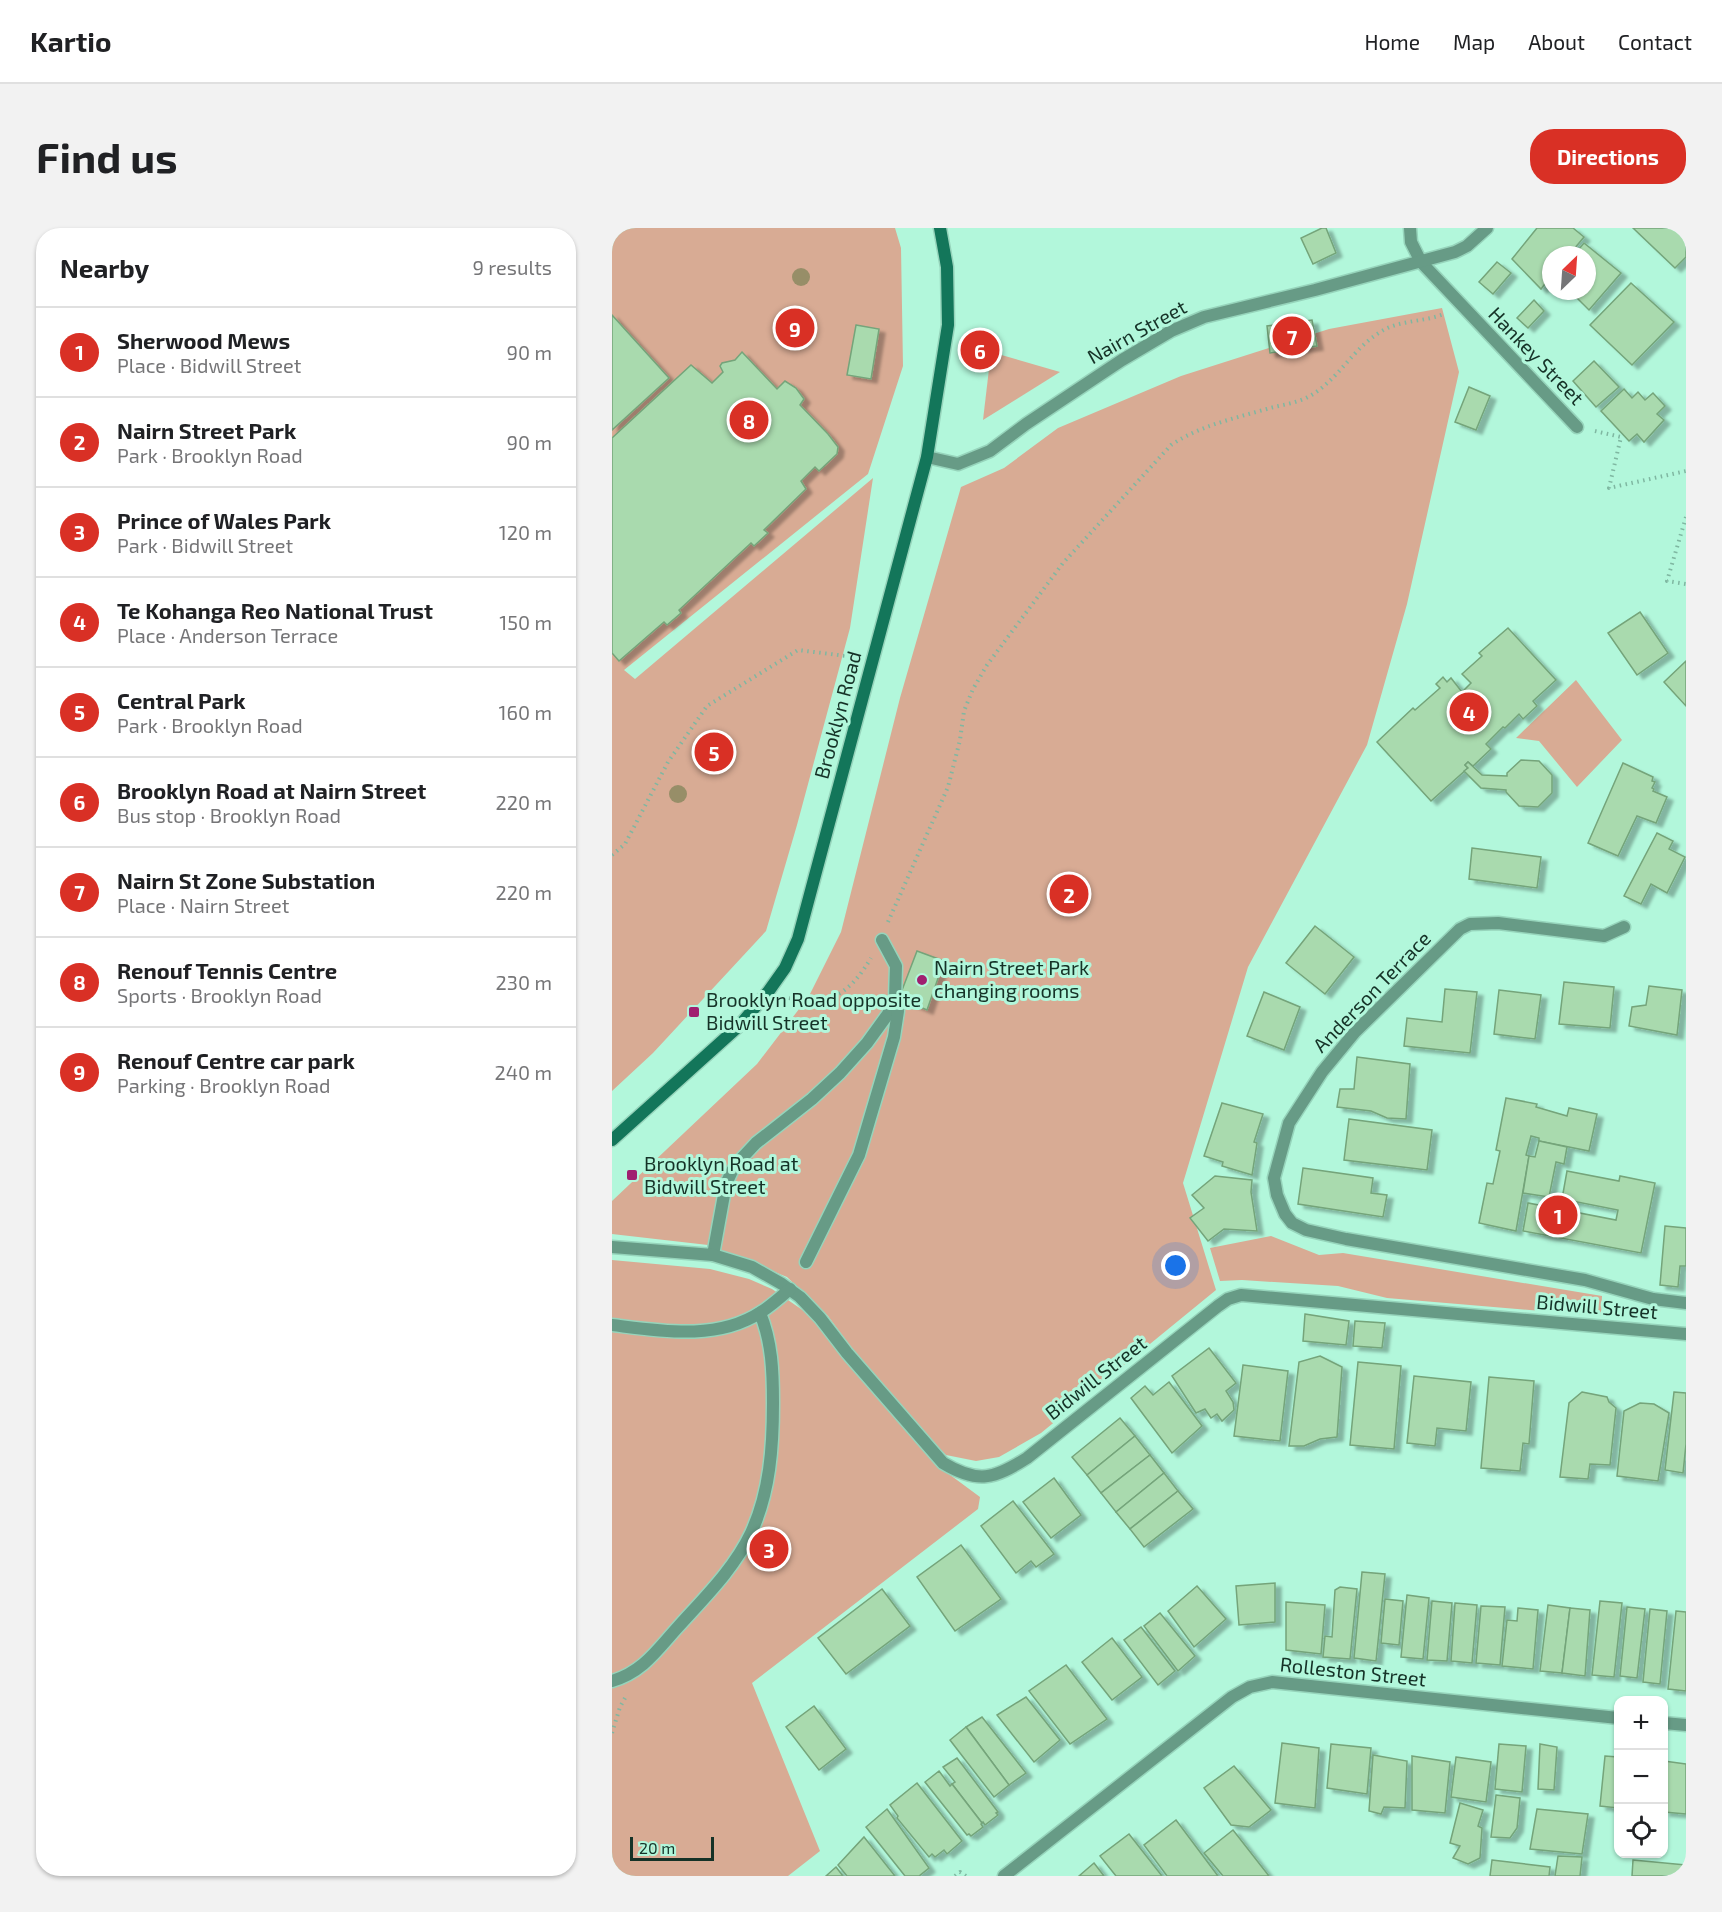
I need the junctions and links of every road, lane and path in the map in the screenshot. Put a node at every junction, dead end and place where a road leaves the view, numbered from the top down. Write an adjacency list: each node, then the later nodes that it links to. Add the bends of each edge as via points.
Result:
1 (940, 228): 7 (main road, Brooklyn Road, via 947,267 948,325)
2 (1410, 228): 4 (street, via 1411,242)
3 (1487, 228): 4 (street, Nairn Street, via 1467,246)
4 (1421, 262): 5 (street, Hankey Street); 7 (street, Nairn Street, via 1204,317 1122,360 990,452 957,464)
5 (1459, 302): 6 (street, Hankey Street); 14 (path, via 1442,315 1382,330 1320,390 1305,399 1187,434 1171,445 1062,563 973,689 964,711 948,787)
6 (1577, 427): 8 (path, Hankey Street, via 1621,437 1609,488)
7 (927, 457): 11 (main road, Brooklyn Road)
8 (1686, 471)
9 (1686, 517): 10 (path, via 1667,581)
10 (1686, 584)
11 (872, 660): 12 (path, via 798,650 707,706 668,762 625,844); 15 (main road, Brooklyn Road, via 798,939)
12 (612, 855)
13 (1624, 927): 20 (street, Anderson Terrace, via 1604,936 1498,923 1470,924 1460,929 1355,1032 1322,1072 1289,1123 1274,1178 1277,1195 1292,1223 1346,1239)
14 (882, 940): 15 (path, via 852,986 835,998 815,1006); 16 (street, via 896,966)
15 (768, 992): 17 (main road, Brooklyn Road, via 740,1025)
16 (895, 999): 19 (street, via 867,1043 840,1073 756,1143 732,1171); 21 (street, via 898,1011 894,1036 859,1155)
17 (612, 1140)
18 (612, 1247): 19 (street, Bidwill Street)
19 (713, 1255): 22 (street, Bidwill Street, via 752,1267)
20 (1448, 1256): 23 (street, Bidwill Street)
21 (806, 1262)
22 (790, 1289): 24 (street); 26 (street, Bidwill Street, via 820,1318 943,1463 969,1476 982,1477 995,1475 1027,1458 1218,1306 1241,1295)
23 (1686, 1303)
24 (760, 1313): 25 (street, via 736,1324 681,1333); 27 (street, via 768,1331 771,1356 772,1435 762,1507 750,1535 712,1589 641,1668)
25 (612, 1325)
26 (1686, 1334)
27 (612, 1681)
28 (1614, 1718): 33 (street, Rolleston Street, via 1272,1682 1250,1687 1232,1697)
29 (1668, 1723): 30 (street)
30 (1686, 1725)
31 (955, 1876): 32 (path, via 960,1872)
32 (966, 1876)
33 (1004, 1876)

